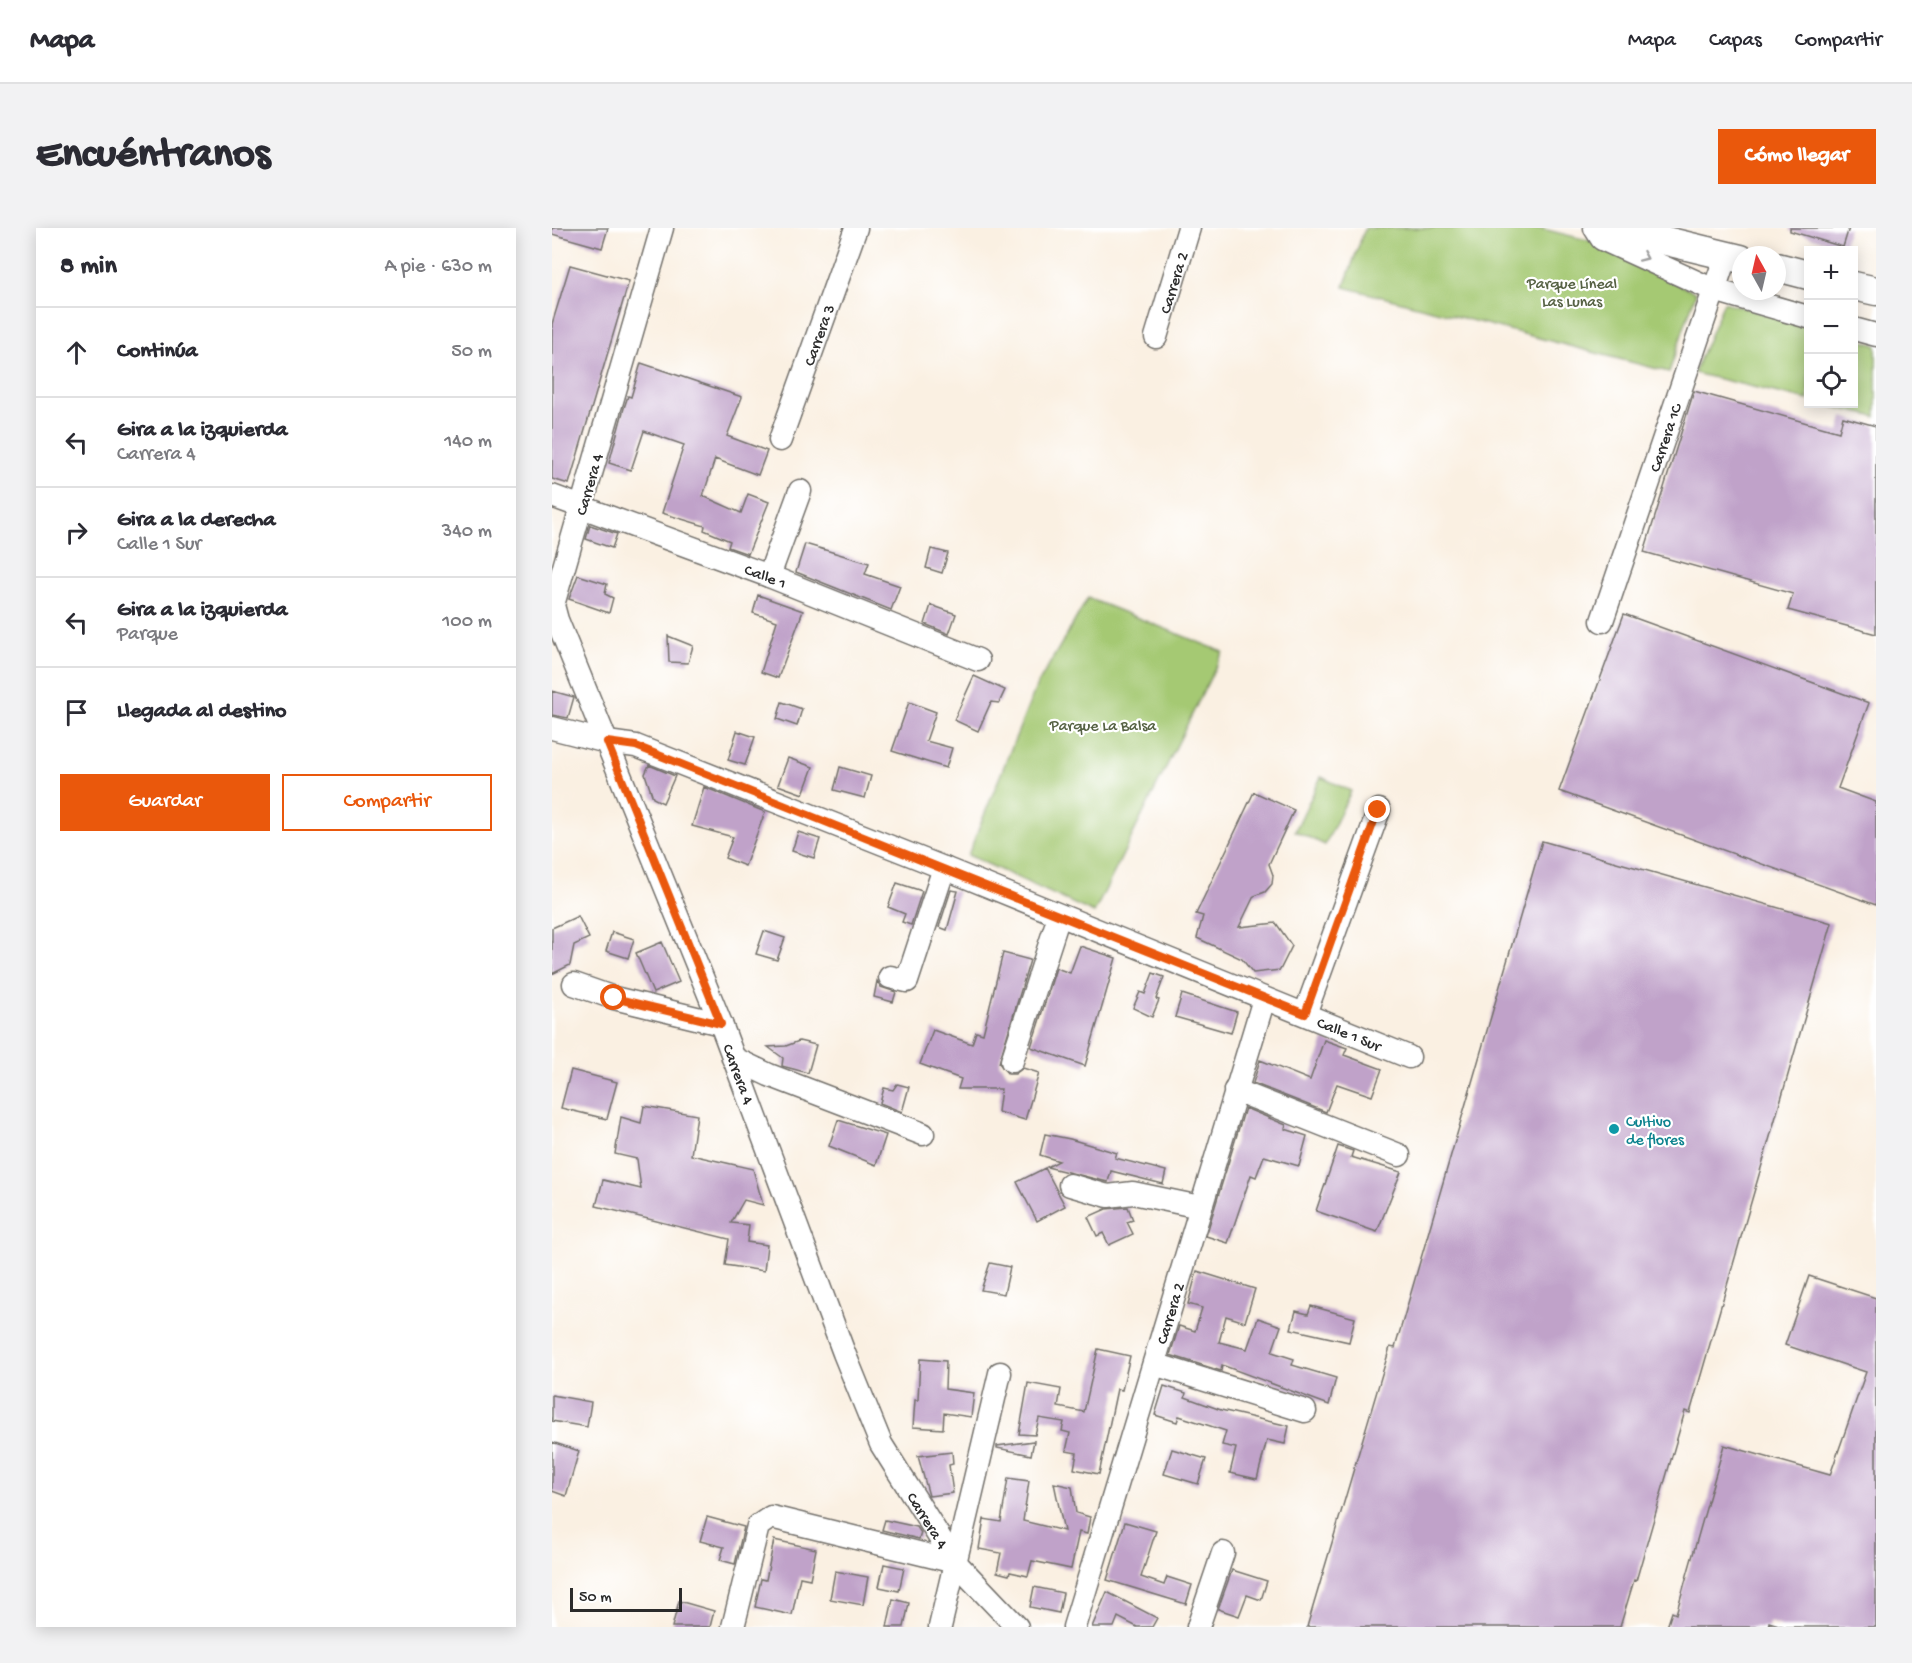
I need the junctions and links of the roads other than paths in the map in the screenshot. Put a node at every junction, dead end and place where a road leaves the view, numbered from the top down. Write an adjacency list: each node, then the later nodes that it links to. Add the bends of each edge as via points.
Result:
1 (662, 228): 20 (street, Carrera 4)
2 (856, 228): 17 (street, Carrera 3)
3 (1189, 228): 16 (street, Carrera 2)
4 (1595, 228): 11 (street, one-way to 11, via 1602,239)
5 (1612, 228): 6 (main road)
6 (1732, 257)
7 (1732, 260): 11 (street, Carrera 1C)
8 (1786, 269): 9 (main road)
9 (1804, 274)
10 (1858, 287): 12 (main road)
11 (1714, 290): 13 (street); 23 (street, Carrera 1C)
12 (1876, 291)
13 (1804, 316)
14 (1858, 330): 15 (street)
15 (1876, 335)
16 (1156, 337)
17 (780, 440)
18 (800, 491): 21 (street)
19 (552, 496): 20 (street, Calle 1)
20 (582, 506): 21 (street, Calle 1); 22 (street, Carrera 4)
21 (769, 576): 24 (street, Calle 1)
22 (553, 605): 26 (street, Carrera 4)
23 (1602, 621)
24 (978, 660)
25 (552, 728): 26 (street, Calle 1 Sur)
26 (607, 742): 28 (street, Calle 1 Sur, via 636,746); 34 (street, Carrera 4)
27 (1378, 810): 33 (street)
28 (944, 868): 29 (street, Calle 1 Sur); 30 (street, via 908,981)
29 (1059, 916): 32 (street, Calle 1 Sur); 37 (street)
30 (890, 977)
31 (574, 984): 34 (street, via 614,998)
32 (1264, 999): 33 (street, Calle 1 Sur); 38 (street, Carrera 2)
33 (1305, 1014): 35 (street, Calle 1 Sur)
34 (721, 1024): 36 (street, Carrera 4)
35 (1408, 1057)
36 (733, 1058): 39 (street); 47 (street, Carrera 4, via 881,1444)
37 (1012, 1061)
38 (1235, 1089): 40 (street); 42 (street, Carrera 2)
39 (923, 1134)
40 (1399, 1155)
41 (1070, 1185): 42 (street, via 1108,1196 1133,1192)
42 (1200, 1207): 43 (street, Carrera 2)
43 (1154, 1364): 45 (street); 51 (street, Carrera 2)
44 (1000, 1374): 47 (street)
45 (1305, 1411)
46 (1223, 1552): 52 (street)
47 (955, 1562): 48 (street, via 771,1517 758,1526); 49 (street); 50 (street, Carrera 4)
48 (733, 1627)
49 (940, 1627)
50 (1017, 1627)
51 (1074, 1627)
52 (1198, 1627)

